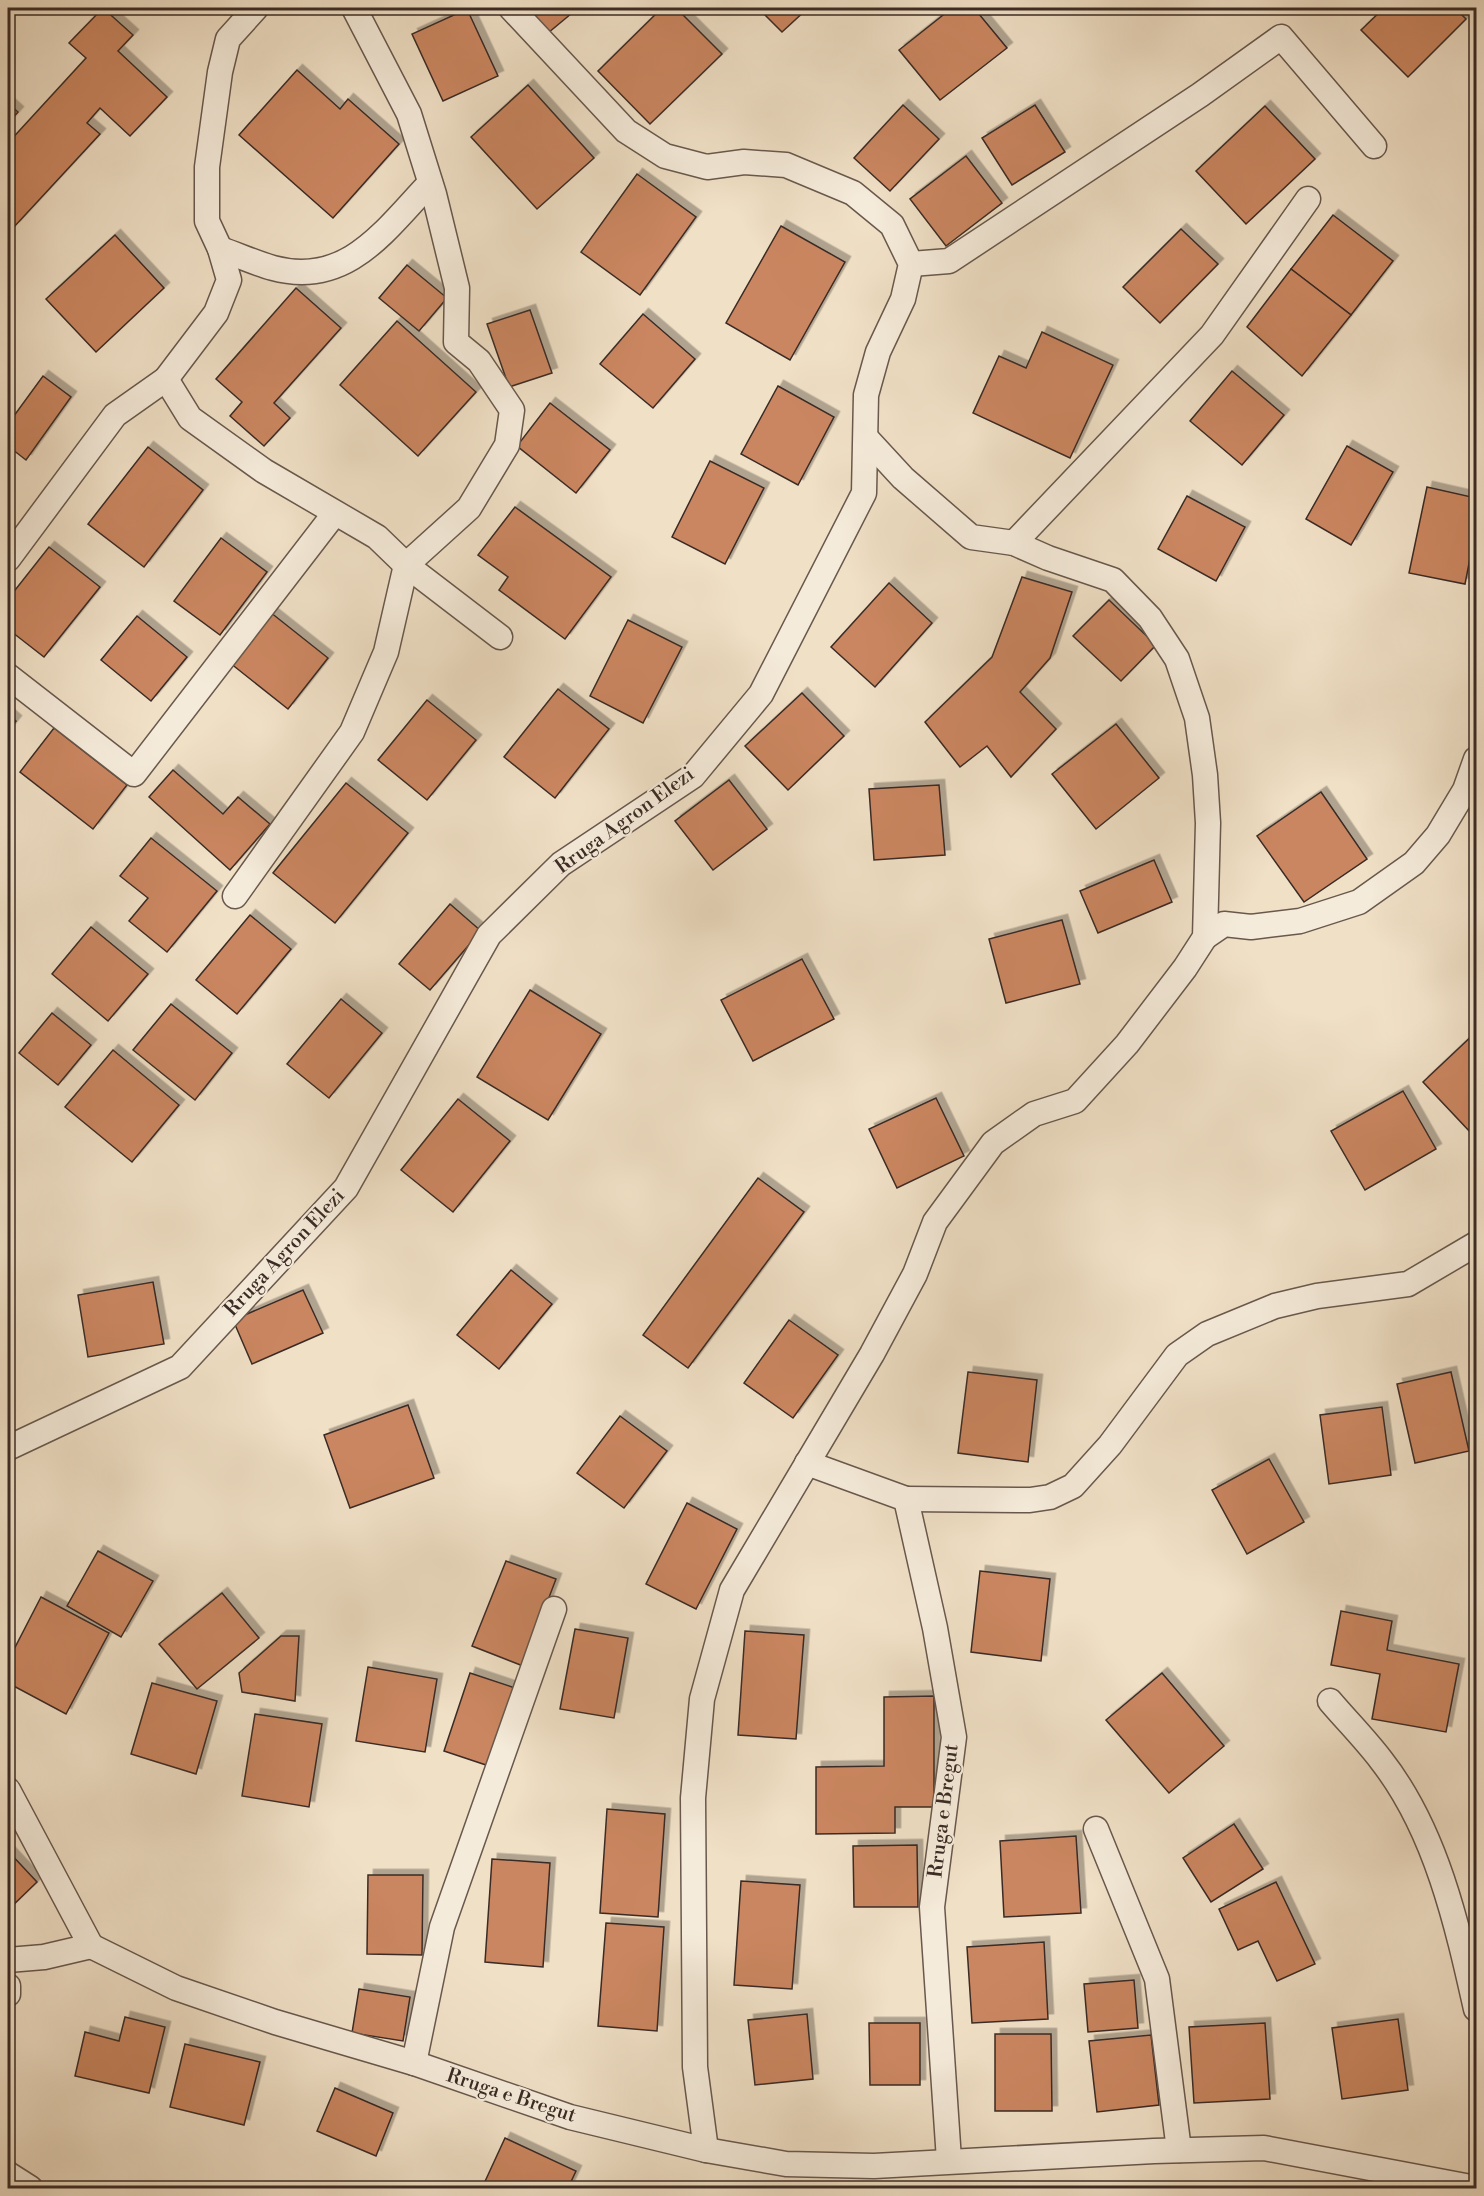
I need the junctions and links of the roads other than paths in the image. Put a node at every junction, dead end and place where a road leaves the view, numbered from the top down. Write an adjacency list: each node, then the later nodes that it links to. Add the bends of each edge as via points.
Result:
1 (256, 8): 7 (lane, via 228,39 220,72 207,167 207,221)
2 (354, 8): 5 (lane, via 409,114)
3 (511, 8): 8 (lane, via 626,131 665,156 707,167 744,162 786,165 853,193 892,225)
4 (1374, 146): 8 (lane, via 1281,37 949,261)
5 (430, 183): 7 (lane, via 367,250 335,268 304,272 274,268); 14 (lane, via 457,288 456,342 479,361 512,410 507,446 469,508)
6 (1308, 199): 12 (lane, via 1212,335)
7 (220, 249): 9 (lane, via 229,280 216,313)
8 (911, 264): 10 (lane, Rruga Agron Elezi, via 903,299 878,352 866,395)
9 (166, 379): 11 (lane, via 190,418 264,471); 13 (lane, via 115,415)
10 (867, 439): 12 (lane, via 903,478 971,537); 21 (lane, Rruga Agron Elezi, via 864,493 761,694 693,777 561,864 489,935 346,1188 180,1367)
11 (335, 513): 14 (lane, via 377,537); 16 (lane, via 134,774)
12 (1014, 543): 19 (lane, via 1113,580 1150,618 1177,659 1197,718 1206,776)
13 (8, 559)
14 (406, 565): 15 (lane); 18 (lane, via 386,652 352,732)
15 (500, 637)
16 (8, 676)
17 (1476, 759): 19 (lane, via 1465,790 1438,835 1414,863 1359,902 1300,921 1251,927 1224,924)
18 (235, 896)
19 (1205, 937): 22 (lane, via 1126,1044 1075,1101 1034,1113 993,1143 935,1222 915,1274)
20 (1476, 1244): 23 (lane, via 1408,1284 1317,1296 1275,1306 1207,1334 1171,1362 1090,1470 1073,1486 1050,1497)
21 (8, 1448)
22 (807, 1463): 23 (lane); 34 (lane, via 732,1590 702,1699 693,1798 692,1955 695,2067)
23 (906, 1499): 36 (lane, Rruga e Bregut, via 954,1737 932,1907)
24 (554, 1609): 33 (lane, via 442,1927)
25 (1330, 1701): 32 (lane, via 1382,1761 1419,1824 1448,1894)
26 (8, 1790): 28 (lane)
27 (1096, 1829): 35 (lane, via 1157,1979)
28 (91, 1946): 29 (lane, via 44,1958); 33 (lane, Rruga e Bregut, via 176,1988)
29 (8, 1960)
30 (8, 1986): 31 (lane)
31 (8, 1994)
32 (1476, 2009)
33 (414, 2064): 34 (lane, Rruga e Bregut, via 570,2117)
34 (706, 2150): 36 (lane, Rruga e Bregut, via 786,2164 874,2166)
35 (1179, 2150): 36 (lane, Rruga e Bregut); 39 (lane, Rruga e Bregut, via 1264,2148)
36 (949, 2160)
37 (8, 2174): 38 (lane)
38 (30, 2188)
39 (1476, 2188)

